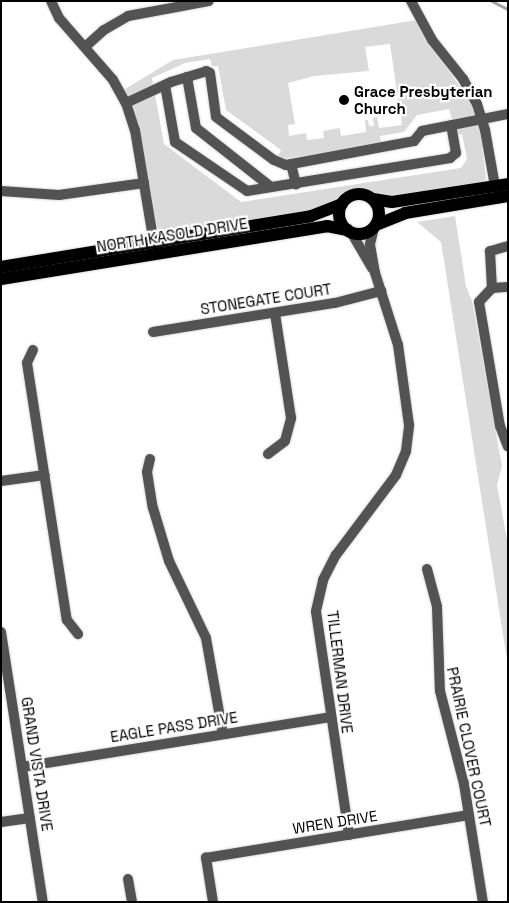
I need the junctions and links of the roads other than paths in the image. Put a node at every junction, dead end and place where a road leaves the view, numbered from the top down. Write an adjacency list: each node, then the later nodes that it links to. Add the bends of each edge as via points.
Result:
1 (51, 1): 4 (street, via 59,18)
2 (209, 1): 4 (street, via 128,16 104,30)
3 (411, 1): 9 (street, via 432,40 471,92)
4 (85, 47): 7 (street, via 113,80)
5 (186, 78): 6 (street); 11 (street, via 210,73 216,117 274,160); 16 (street, via 196,128)
6 (165, 85): 7 (street); 16 (street, via 174,142 247,191)
7 (126, 103): 12 (street, via 135,130)
8 (508, 114): 9 (street)
9 (483, 119): 10 (street); 15 (street)
10 (451, 125): 11 (street, via 422,131 414,141); 13 (street, via 455,157)
11 (291, 164): 13 (street)
12 (144, 183): 17 (street, via 59,195); 24 (street)
13 (296, 184): 16 (street)
14 (508, 184): 15 (main road)
15 (495, 186): 18 (street); 19 (main road, via 392,202)
16 (271, 187)
17 (1, 190)
18 (506, 197): 21 (main road, via 405,213)
19 (373, 199): 20 (main road, via 355,195); 21 (main road, via 379,211)
20 (342, 204): 22 (main road, via 340,218); 24 (main road, NORTH KASOLD DRIVE, via 311,216)
21 (375, 226): 22 (main road, via 363,234); 26 (street, TILLERMAN DRIVE, via 370,244)
22 (349, 231): 24 (main road, NORTH KASOLD DRIVE, via 327,226); 26 (street, TILLERMAN DRIVE)
23 (508, 246): 29 (street, via 490,251)
24 (155, 248): 25 (main road, NORTH KASOLD DRIVE); 27 (main road, NORTH KASOLD DRIVE)
25 (1, 267)
26 (375, 273): 30 (street, TILLERMAN DRIVE)
27 (1, 279)
28 (508, 287): 29 (street)
29 (492, 288): 34 (street, via 479,302 500,426)
30 (382, 291): 31 (street, STONEGATE COURT, via 351,300); 42 (street, TILLERMAN DRIVE, via 398,345 409,410 408,438 396,475 336,555 318,595 316,624)
31 (275, 313): 32 (street, STONEGATE COURT); 35 (street, via 290,418 285,441)
32 (153, 332)
33 (33, 350): 37 (street, via 27,363)
34 (508, 447)
35 (268, 454)
36 (150, 459): 43 (street, via 147,472 153,508 170,561 206,638)
37 (45, 475): 38 (street); 41 (street, via 68,620)
38 (1, 481)
39 (427, 569): 45 (street, PRAIRIE CLOVER COURT, via 437,607 440,691 460,763)
40 (1, 632): 44 (street, GRAND VISTA DRIVE)
41 (78, 634)
42 (330, 717): 43 (street, EAGLE PASS DRIVE); 48 (street, TILLERMAN DRIVE)
43 (223, 734): 44 (street, EAGLE PASS DRIVE)
44 (22, 767): 46 (street, GRAND VISTA DRIVE)
45 (469, 815): 48 (street, WREN DRIVE); 53 (street, PRAIRIE CLOVER COURT)
46 (30, 818): 47 (street); 50 (street, GRAND VISTA DRIVE)
47 (1, 822)
48 (349, 835): 52 (street, WREN DRIVE, via 206,858)
49 (128, 879): 51 (street)
50 (44, 902)
51 (132, 902)
52 (213, 902)
53 (482, 902)

